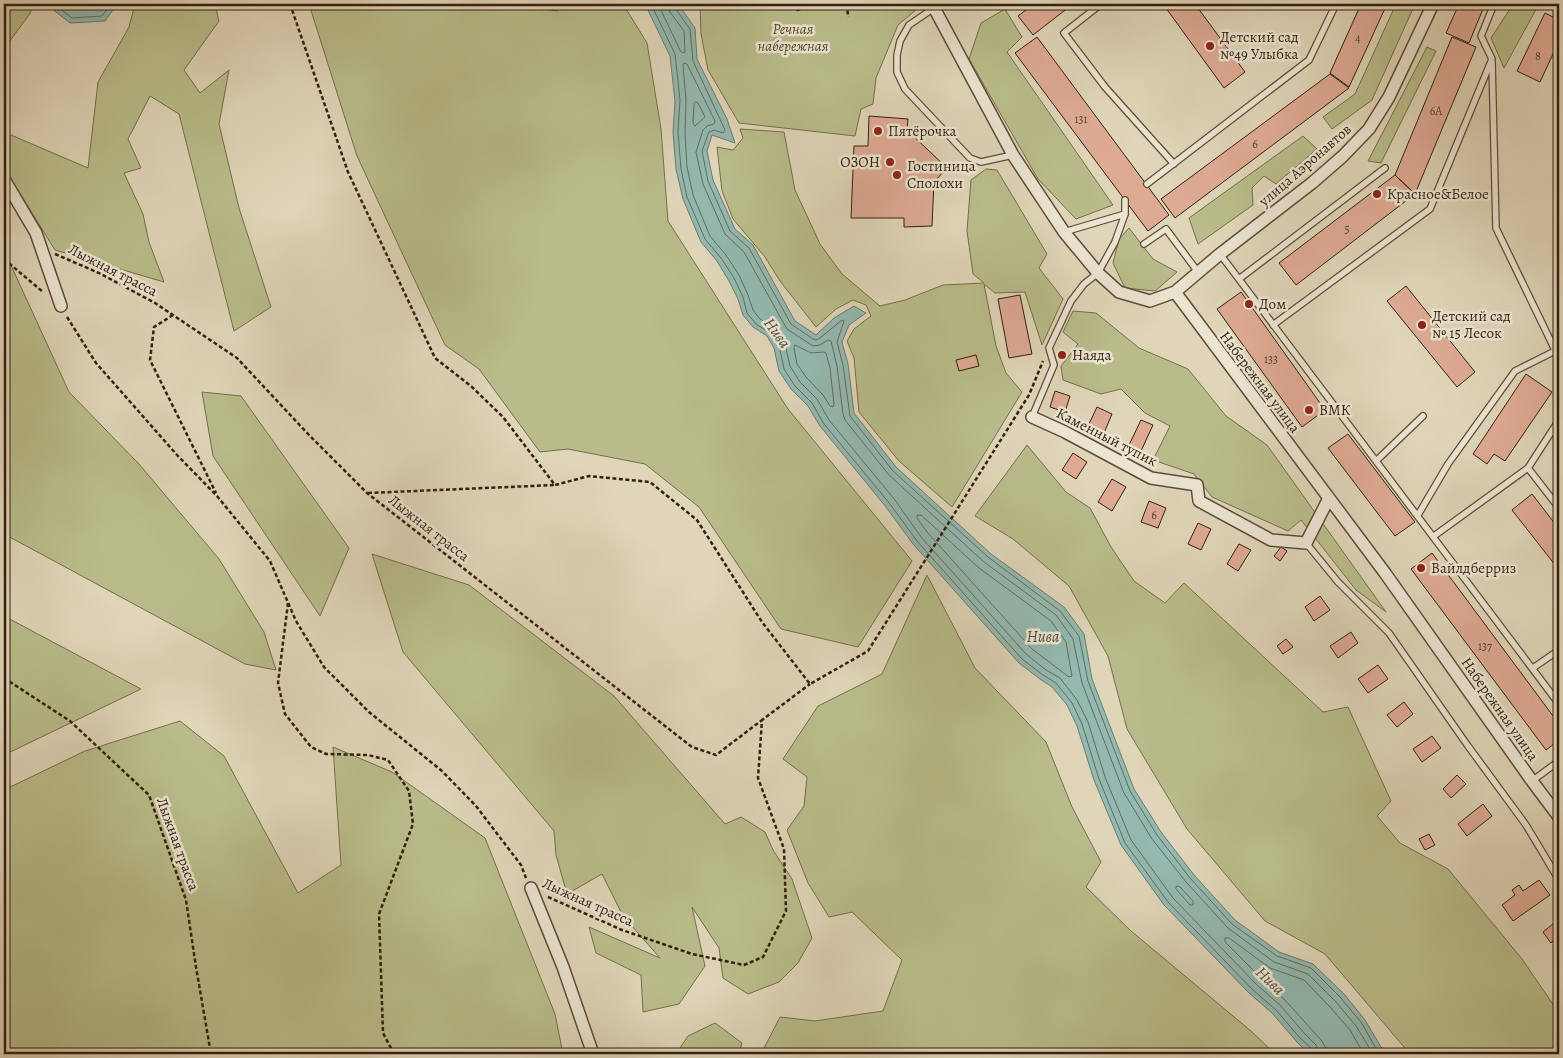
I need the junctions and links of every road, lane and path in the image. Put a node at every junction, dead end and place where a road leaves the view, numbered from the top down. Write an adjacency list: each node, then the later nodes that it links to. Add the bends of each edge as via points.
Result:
1 (290, 4): 38 (path, via 348,172 435,358 503,417)
2 (847, 4): 9 (path)
3 (947, 4): 8 (lane)
4 (1101, 4): 12 (lane, via 1064,32 1105,87)
5 (1336, 4): 12 (lane, via 1309,60)
6 (1433, 4): 21 (street, улица Аэронавтов, via 1389,97 1369,129 1312,183)
7 (1494, 4): 10 (lane, via 1481,36)
8 (933, 6): 11 (street); 11 (lane, via 910,24 900,40 897,72 906,89 970,158 981,162)
9 (848, 17)
10 (1492, 59): 29 (lane, via 1430,209); 31 (lane, via 1496,228)
11 (1012, 155): 18 (street)
12 (1174, 164): 15 (lane)
13 (1385, 168): 25 (lane)
14 (4, 179): 20 (street)
15 (1147, 184)
16 (1126, 200): 17 (lane)
17 (1125, 214): 18 (lane); 23 (lane, via 1115,242)
18 (1064, 232): 23 (street)
19 (1144, 244): 24 (lane, via 1166,229)
20 (42, 248): 27 (street); 28 (path, Лыжная трасса, via 99,272)
21 (1220, 254): 24 (street, улица Аэронавтов); 25 (lane)
22 (4, 259): 27 (path, Лыжная трасса)
23 (1098, 272): 26 (street, via 1119,292 1150,301); 30 (lane, via 1071,301)
24 (1198, 272): 26 (street, улица Аэронавтов)
25 (1239, 279): 29 (lane)
26 (1174, 292): 41 (street, Набережная улица)
27 (61, 306): 40 (path, Лыжная трасса, via 96,363 176,455)
28 (172, 315): 39 (path, Лыжная трасса, via 237,358); 40 (path, Лыжная трасса, via 154,327 150,360)
29 (1274, 325): 36 (lane)
30 (1049, 348): 34 (lane, via 1054,365); 50 (path, Лыжная трасса, via 1029,395 868,651)
31 (1557, 351): 32 (lane); 43 (lane, via 1515,371 1448,464)
32 (1559, 368)
33 (1423, 416): 36 (lane)
34 (1032, 417): 45 (street, Каменный тупик, via 1151,478 1197,485 1200,501 1271,540)
35 (1559, 420): 37 (lane)
36 (1376, 461): 43 (lane)
37 (1528, 468): 42 (lane); 44 (lane)
38 (555, 484): 39 (path); 50 (path, via 589,476 650,482 696,520 762,622)
39 (367, 493): 52 (path, Лыжная трасса, via 692,748 716,754)
40 (217, 496): 46 (path, Лыжная трасса, via 270,561)
41 (1329, 498): 45 (street); 54 (street, Набережная улица)
42 (1559, 508)
43 (1418, 515): 44 (lane)
44 (1434, 536): 48 (lane)
45 (1306, 543): 56 (lane, via 1338,582 1389,633 1526,825)
46 (288, 602): 57 (path, Лыжная трасса, via 324,667 369,712 442,771 476,806 521,865); 59 (path, via 278,683 285,714 311,747 326,754 368,755 388,760 409,791 413,824 379,914 384,1033)
47 (1559, 650): 48 (lane)
48 (1533, 668): 51 (lane)
49 (4, 678): 58 (path, Лыжная трасса, via 70,721 149,795 186,900)
50 (810, 684): 52 (path, Лыжная трасса)
51 (1559, 704)
52 (762, 720): 57 (path, Лыжная трасса, via 758,778 784,849 786,911 763,957 744,965 692,954 622,930)
53 (1559, 761): 54 (lane)
54 (1532, 781): 55 (street, Набережная улица)
55 (1559, 817)
56 (1559, 880)
57 (531, 888): 60 (street)
58 (211, 1054)
59 (394, 1054)
60 (593, 1054)

